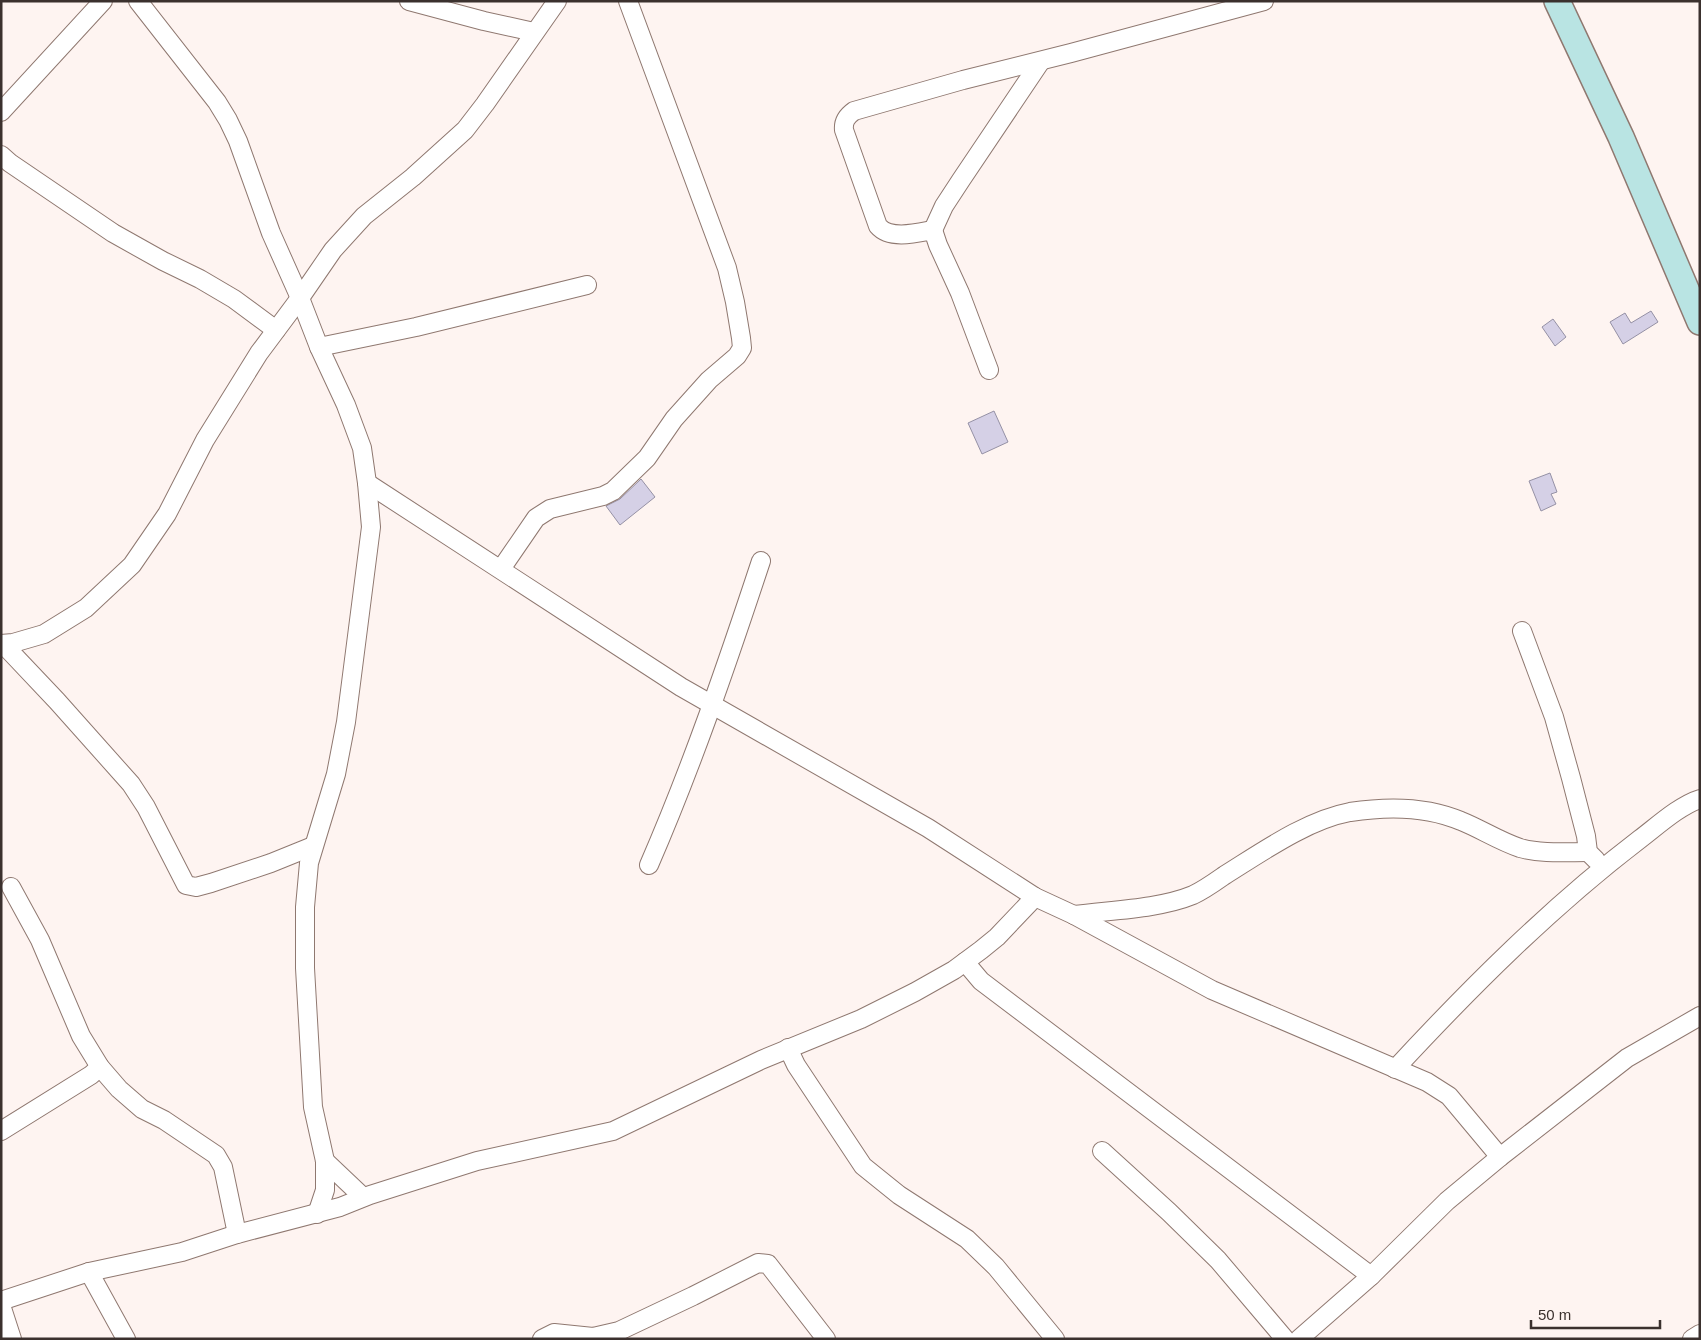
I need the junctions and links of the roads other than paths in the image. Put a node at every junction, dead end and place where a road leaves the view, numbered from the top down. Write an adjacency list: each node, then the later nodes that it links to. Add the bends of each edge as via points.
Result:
1 (102, 1): 10 (street)
2 (138, 1): 14 (street, via 228,120 271,233)
3 (408, 1): 8 (street)
4 (557, 1): 8 (street)
5 (628, 1): 21 (street, via 727,268 736,302 742,348 674,419 647,458 613,491 567,503 536,518)
6 (1264, 1): 9 (street)
7 (1557, 1): 15 (street)
8 (534, 32): 14 (street, via 465,130 364,216 333,250)
9 (1042, 61): 12 (street, via 944,206); 12 (street, via 963,80 848,115 844,130 878,226 882,231 906,234)
10 (1, 112)
11 (1, 155): 16 (street, via 113,232 234,299)
12 (933, 230): 18 (street)
13 (588, 286): 17 (street, via 416,328)
14 (300, 298): 16 (street); 17 (street)
15 (1700, 322)
16 (276, 330): 23 (street, via 204,440 167,514 132,565 86,608 44,634)
17 (319, 347): 19 (street, via 362,448)
18 (989, 370)
19 (367, 483): 21 (street); 26 (street, via 370,527 346,722 336,774)
20 (761, 561): 24 (street)
21 (501, 569): 24 (street)
22 (1522, 631): 27 (street, via 1554,717)
23 (2, 644): 26 (street, via 131,784 186,885 196,887 211,883)
24 (712, 706): 28 (street); 31 (street, via 928,828)
25 (1700, 799): 29 (street)
26 (313, 846): 41 (street, via 305,907 305,968 313,1107)
27 (1588, 852): 29 (street); 32 (street, via 1542,852 1521,848 1429,810 1398,808 1349,812 1313,824 1194,894 1166,904)
28 (649, 865)
29 (1604, 867): 37 (street, via 1519,944)
30 (11, 887): 36 (street, via 40,940 81,1036)
31 (1035, 897): 32 (street); 33 (street, via 997,937)
32 (1074, 915): 37 (street, via 1212,990)
33 (965, 962): 35 (street, via 861,1019); 46 (street, via 996,993)
34 (1700, 1016): 40 (street, via 1627,1058)
35 (788, 1048): 42 (street, via 614,1131 477,1161); 53 (street, via 863,1166 899,1195 967,1239 996,1267)
36 (100, 1067): 38 (street); 44 (street, via 142,1109 216,1155 223,1167)
37 (1395, 1068): 40 (street, via 1449,1096)
38 (1, 1131)
39 (1102, 1151): 54 (street, via 1218,1260)
40 (1500, 1157): 46 (street, via 1447,1202)
41 (324, 1161): 42 (street); 43 (street, via 325,1190)
42 (363, 1197): 43 (street)
43 (318, 1214): 44 (street)
44 (237, 1234): 45 (street, via 182,1252)
45 (89, 1272): 47 (street); 50 (street)
46 (1371, 1276): 55 (street)
47 (1, 1303): 49 (street)
48 (1700, 1334): 56 (street)
49 (12, 1339)
50 (126, 1339)
51 (542, 1339): 52 (street, via 554,1333 593,1336 619,1331 758,1263 768,1264)
52 (826, 1339)
53 (1055, 1339)
54 (1285, 1339)
55 (1299, 1339)
56 (1692, 1339)

